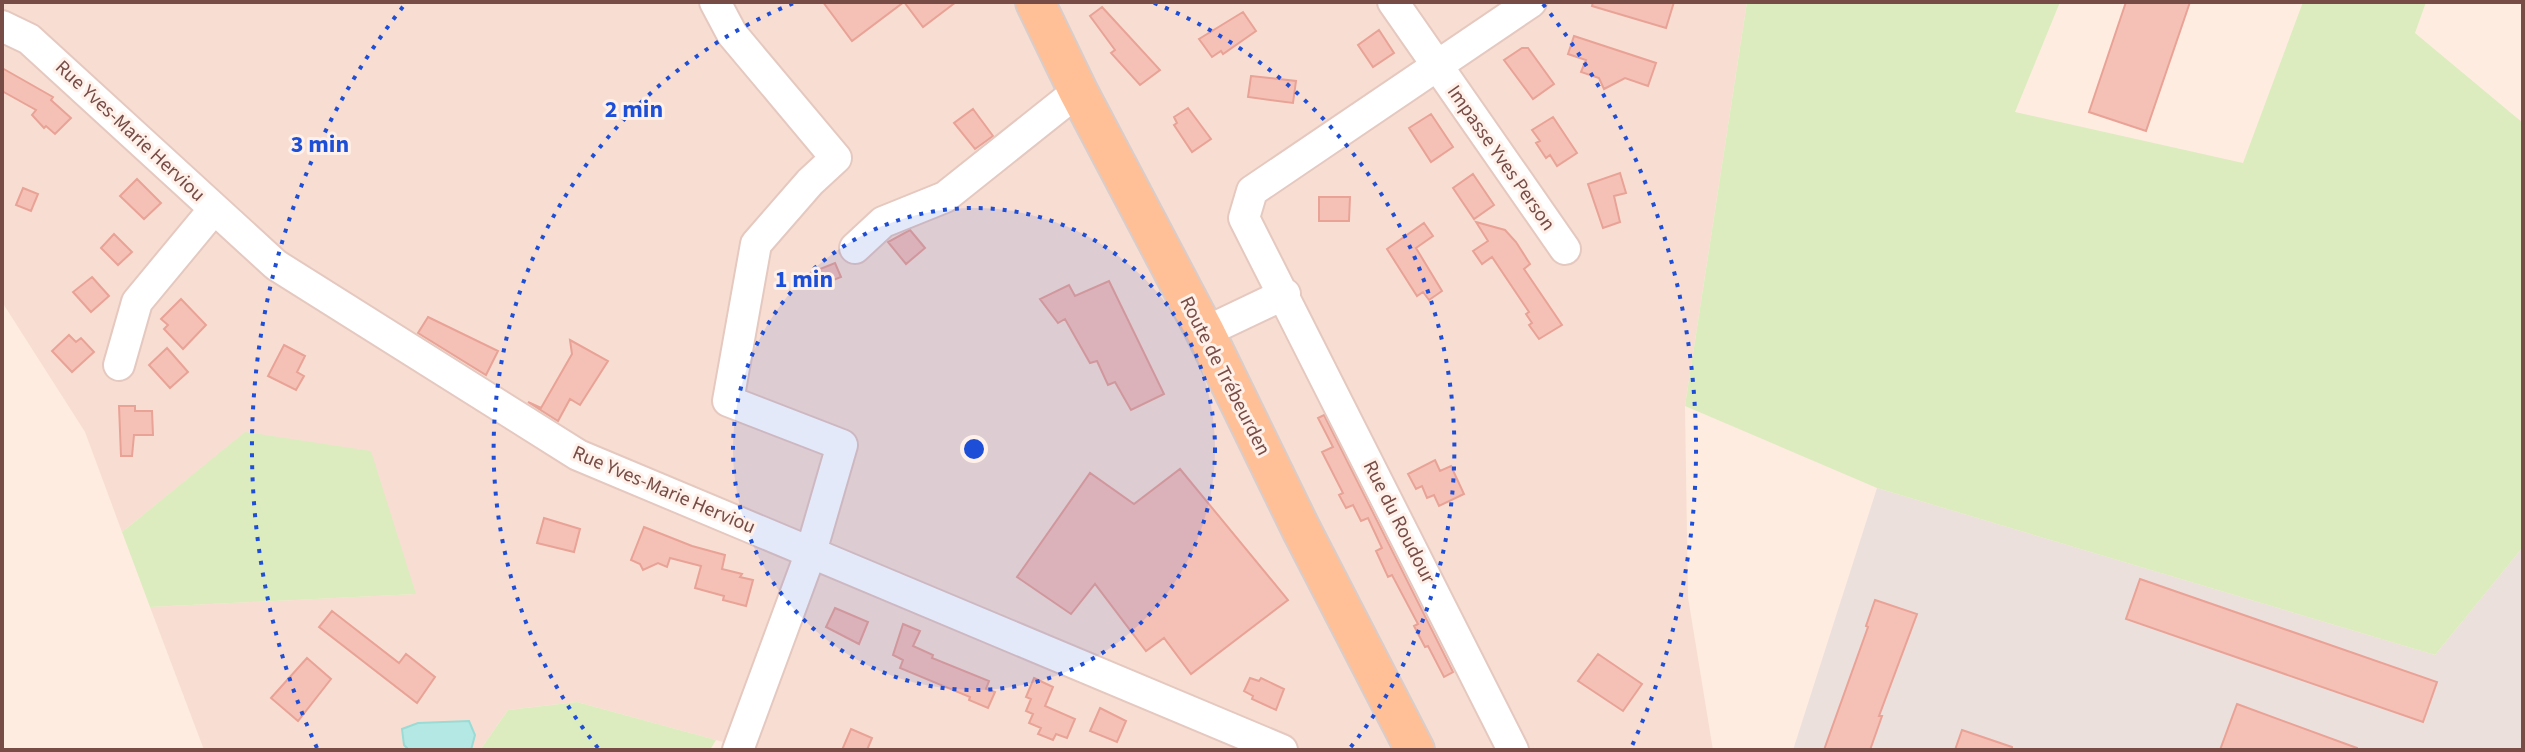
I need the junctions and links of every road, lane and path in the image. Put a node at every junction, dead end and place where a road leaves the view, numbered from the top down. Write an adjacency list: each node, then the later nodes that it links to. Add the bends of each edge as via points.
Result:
1 (715, 2): 14 (street, via 732,34 836,158 756,244 728,401 842,445)
2 (1035, 2): 7 (main road, Route de Trébeurden)
3 (1393, 2): 6 (street, Impasse Yves Person)
4 (1531, 2): 6 (street, Rue du Roudour)
5 (2, 26): 8 (street, Rue Yves-Marie Herviou, via 29,39)
6 (1437, 67): 10 (street, Impasse Yves Person); 11 (street, Rue du Roudour, via 1252,191 1244,218)
7 (1078, 91): 9 (street, via 945,197 883,222); 12 (main road, Route de Trébeurden)
8 (214, 209): 13 (street, via 137,302); 14 (street, Rue Yves-Marie Herviou, via 276,265 578,455)
9 (855, 248)
10 (1565, 249)
11 (1285, 294): 12 (street); 18 (street, Rue du Roudour)
12 (1205, 332): 17 (main road, Route de Trébeurden)
13 (119, 365)
14 (811, 552): 15 (street); 16 (street, Rue Yves-Marie Herviou)
15 (738, 750)
16 (1282, 750)
17 (1415, 750)
18 (1513, 750)

